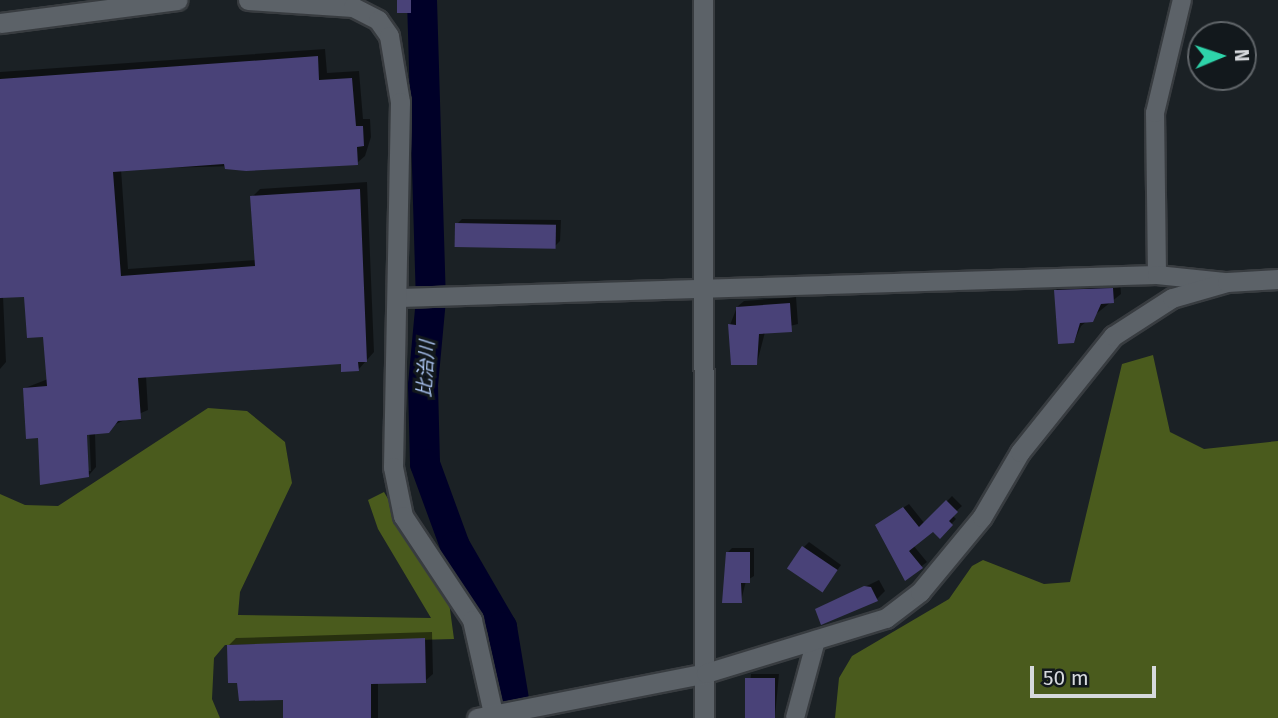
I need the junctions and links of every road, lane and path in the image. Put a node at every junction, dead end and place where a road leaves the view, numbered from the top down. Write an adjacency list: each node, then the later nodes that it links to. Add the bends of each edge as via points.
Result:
1 (177, 0): 5 (street)
2 (248, 0): 11 (street, via 353,7 377,20 389,36 400,102)
3 (703, 0): 10 (street)
4 (1182, 0): 7 (street, via 1155,113)
5 (150, 1): 6 (street)
6 (0, 23)
7 (1157, 275): 9 (street); 10 (street)
8 (1278, 279): 9 (street)
9 (1227, 282): 12 (street, via 1172,299 1113,336 920,592 886,618)
10 (703, 293): 11 (street); 13 (street)
11 (400, 298): 14 (street, via 393,467 403,516 472,621)
12 (816, 640): 13 (street); 16 (street)
13 (705, 673): 14 (street); 15 (street)
14 (485, 716)
15 (704, 718)
16 (795, 718)

